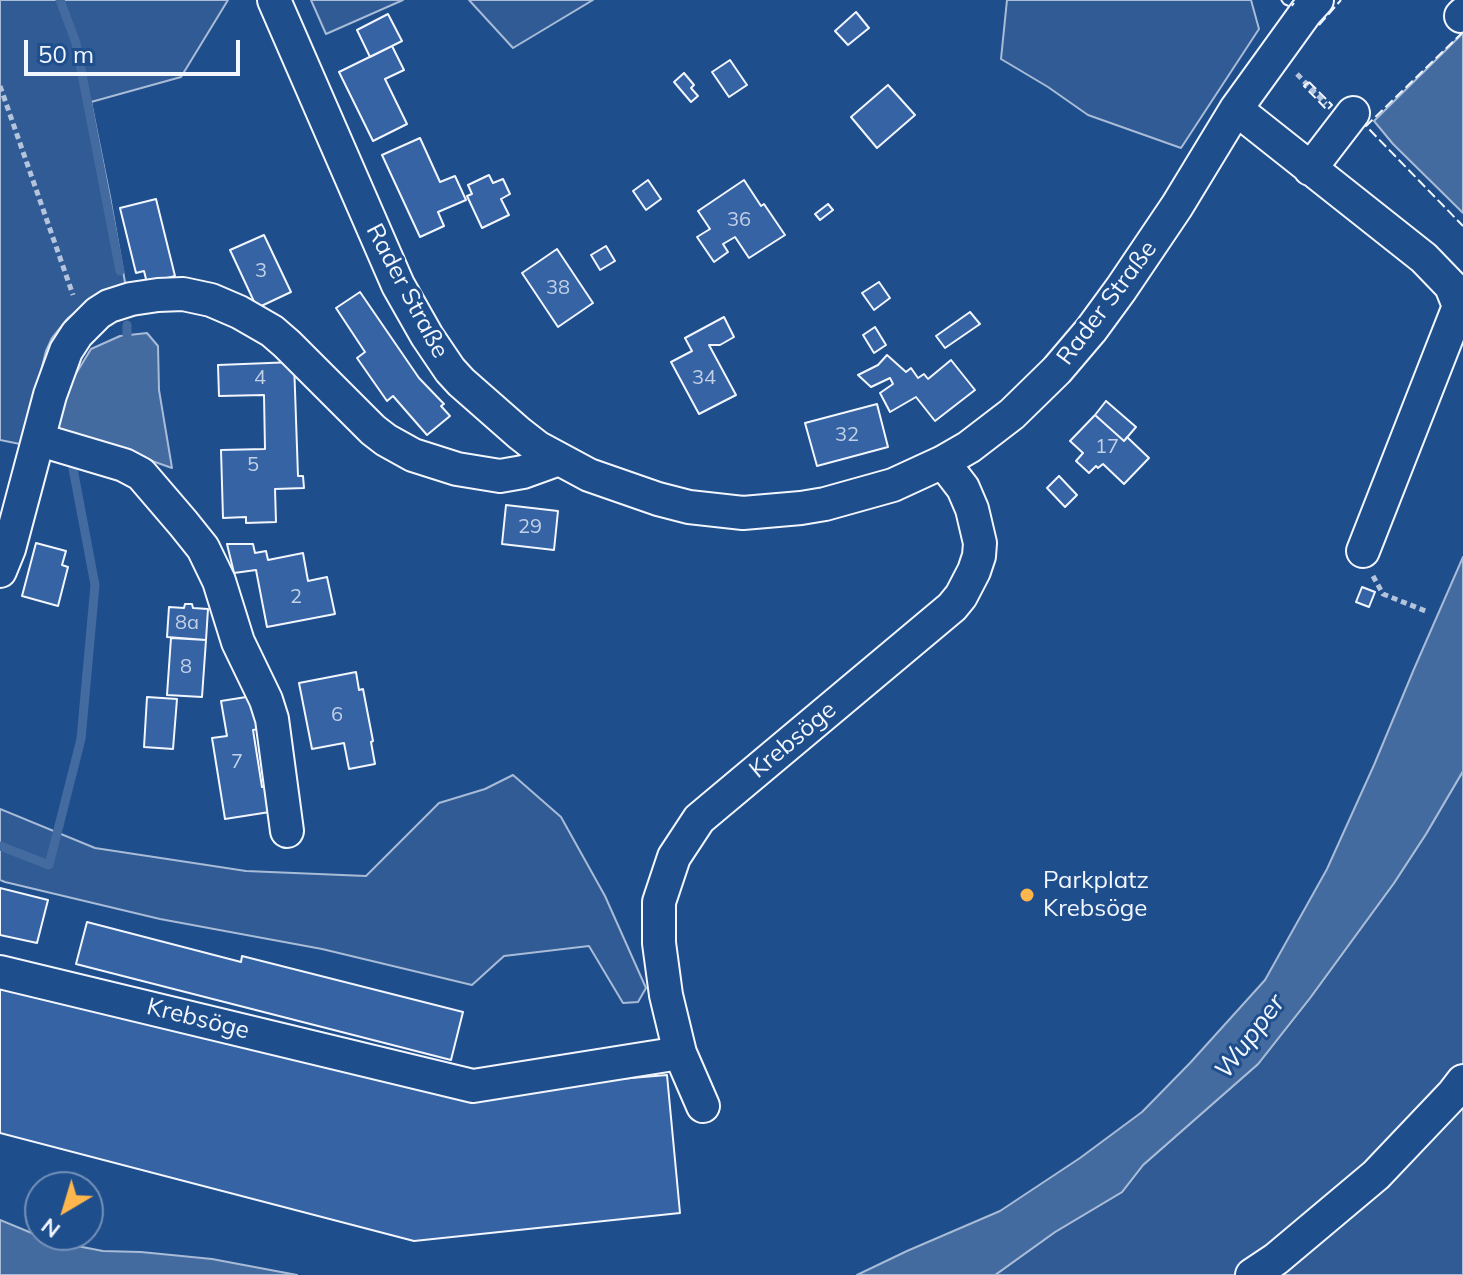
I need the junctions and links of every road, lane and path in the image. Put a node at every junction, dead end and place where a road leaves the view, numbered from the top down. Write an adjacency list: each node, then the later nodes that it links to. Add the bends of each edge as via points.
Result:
1 (274, 0): 10 (street, Rader Straße, via 374,233 427,336 475,397)
2 (1311, 6): 5 (street, Rader Straße)
3 (1305, 83): 6 (path)
4 (0, 86): 8 (path)
5 (1236, 109): 7 (street); 11 (street, Rader Straße, via 1091,330 1012,414)
6 (1341, 110): 7 (street)
7 (1310, 169): 12 (street, via 1424,258 1451,286 1459,306)
8 (84, 326): 9 (street, via 58,368); 10 (street, via 109,306 131,299 183,294 211,300 272,331 373,430 413,455 500,476)
9 (40, 440): 13 (street); 16 (street, via 141,474 203,548 272,719)
10 (559, 459): 11 (street, Rader Straße, via 638,494 743,513 825,504 893,485)
11 (943, 462): 18 (street, Krebsöge, via 963,488 980,543 961,596 699,819 674,857 659,902 659,943)
12 (1363, 551)
13 (0, 571)
14 (1383, 594): 15 (path)
15 (1428, 612)
16 (287, 831)
17 (0, 972): 18 (street, Krebsöge, via 473,1086)
18 (680, 1053): 20 (street, Krebsöge)
19 (1463, 1081): 21 (street, via 1376,1175)
20 (703, 1106)
21 (1252, 1275)

